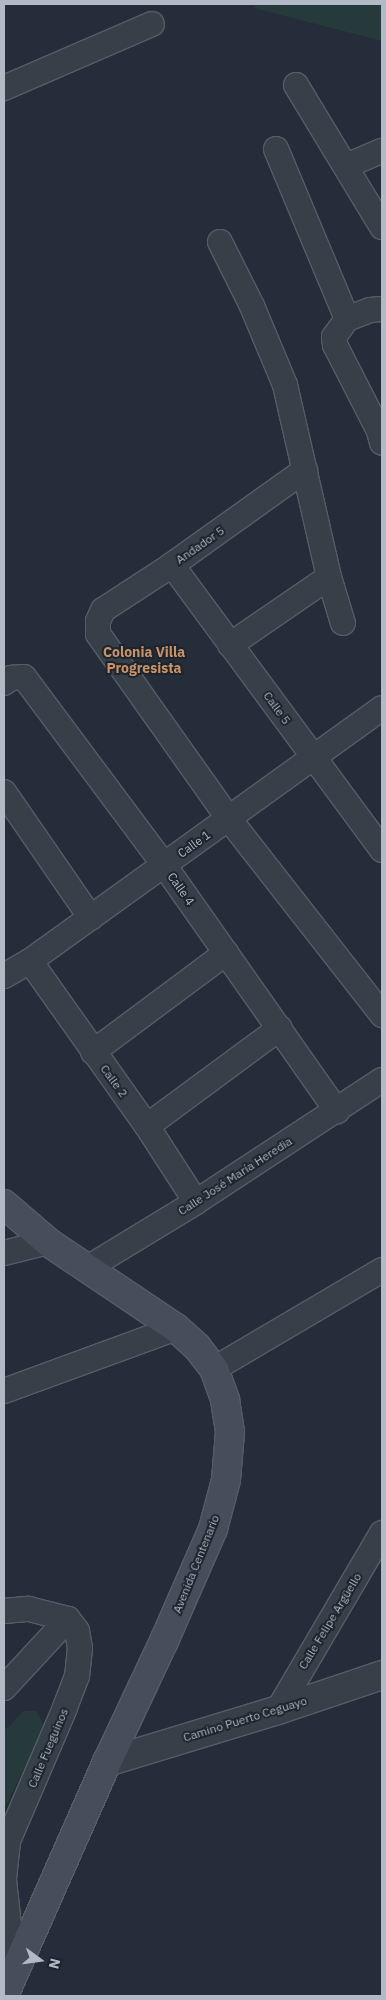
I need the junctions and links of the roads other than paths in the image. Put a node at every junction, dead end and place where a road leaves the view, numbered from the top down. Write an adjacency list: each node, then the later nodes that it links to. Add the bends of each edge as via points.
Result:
1 (152, 24): 3 (street)
2 (296, 85): 6 (street)
3 (4, 88)
4 (276, 149): 10 (street)
5 (382, 151): 6 (street)
6 (346, 166): 7 (street)
7 (382, 227)
8 (220, 242): 12 (street, via 252,306 285,385)
9 (382, 310): 10 (street, via 370,310)
10 (346, 319): 11 (street, via 334,337 335,345)
11 (382, 443)
12 (306, 470): 13 (street, Andador 5); 14 (street)
13 (172, 565): 16 (street, Calle 5); 21 (street, Andador 5, via 103,610 98,621 98,634)
14 (329, 577): 15 (street); 16 (street)
15 (343, 624)
16 (230, 645): 19 (street, Calle 5)
17 (11, 680): 23 (street, Calle 4, via 24,677)
18 (382, 708): 19 (street, Calle 1)
19 (313, 758): 21 (street, Calle 1); 22 (street, Calle 5)
20 (4, 792): 24 (street)
21 (229, 819): 23 (street, Calle 1); 28 (street)
22 (382, 850)
23 (164, 865): 24 (street, Calle 1); 25 (street, Calle 4)
24 (91, 918): 26 (street, Calle 1)
25 (226, 953): 29 (street, Calle 4); 30 (street)
26 (30, 961): 27 (street, Calle 1); 30 (street, Calle 2)
27 (4, 976)
28 (382, 1015)
29 (280, 1028): 32 (street, Calle 4); 33 (street)
30 (93, 1052): 33 (street, Calle 2)
31 (382, 1080): 32 (street, Calle José María Heredia)
32 (337, 1111): 34 (street, Calle José María Heredia)
33 (147, 1126): 34 (street, Calle 2)
34 (196, 1202): 38 (street, Calle José María Heredia)
35 (4, 1204): 36 (main road, Avenida Centenario)
36 (48, 1242): 37 (street); 38 (main road, Avenida Centenario)
37 (4, 1253)
38 (86, 1269): 40 (main road, Avenida Centenario)
39 (382, 1270): 41 (street)
40 (176, 1328): 41 (main road, Avenida Centenario); 42 (street)
41 (214, 1368): 49 (main road, Avenida Centenario, via 225,1400 230,1432 226,1480 213,1529)
42 (4, 1391)
43 (382, 1533): 48 (street, Calle Felipe Argüello)
44 (4, 1611): 45 (street, via 29,1609)
45 (68, 1619): 47 (street); 50 (street, Calle Fueguinos, via 77,1631 80,1648 77,1676 8,1841)
46 (382, 1675): 48 (street, Camino Puerto Ceguayo)
47 (4, 1688)
48 (278, 1710): 49 (street, Camino Puerto Ceguayo)
49 (107, 1762): 51 (main road, Avenida Centenario)
50 (4, 1879): 51 (street, Calle Fueguinos)
51 (14, 1953): 52 (main road, Avenida Centenario)
52 (4, 1995)

